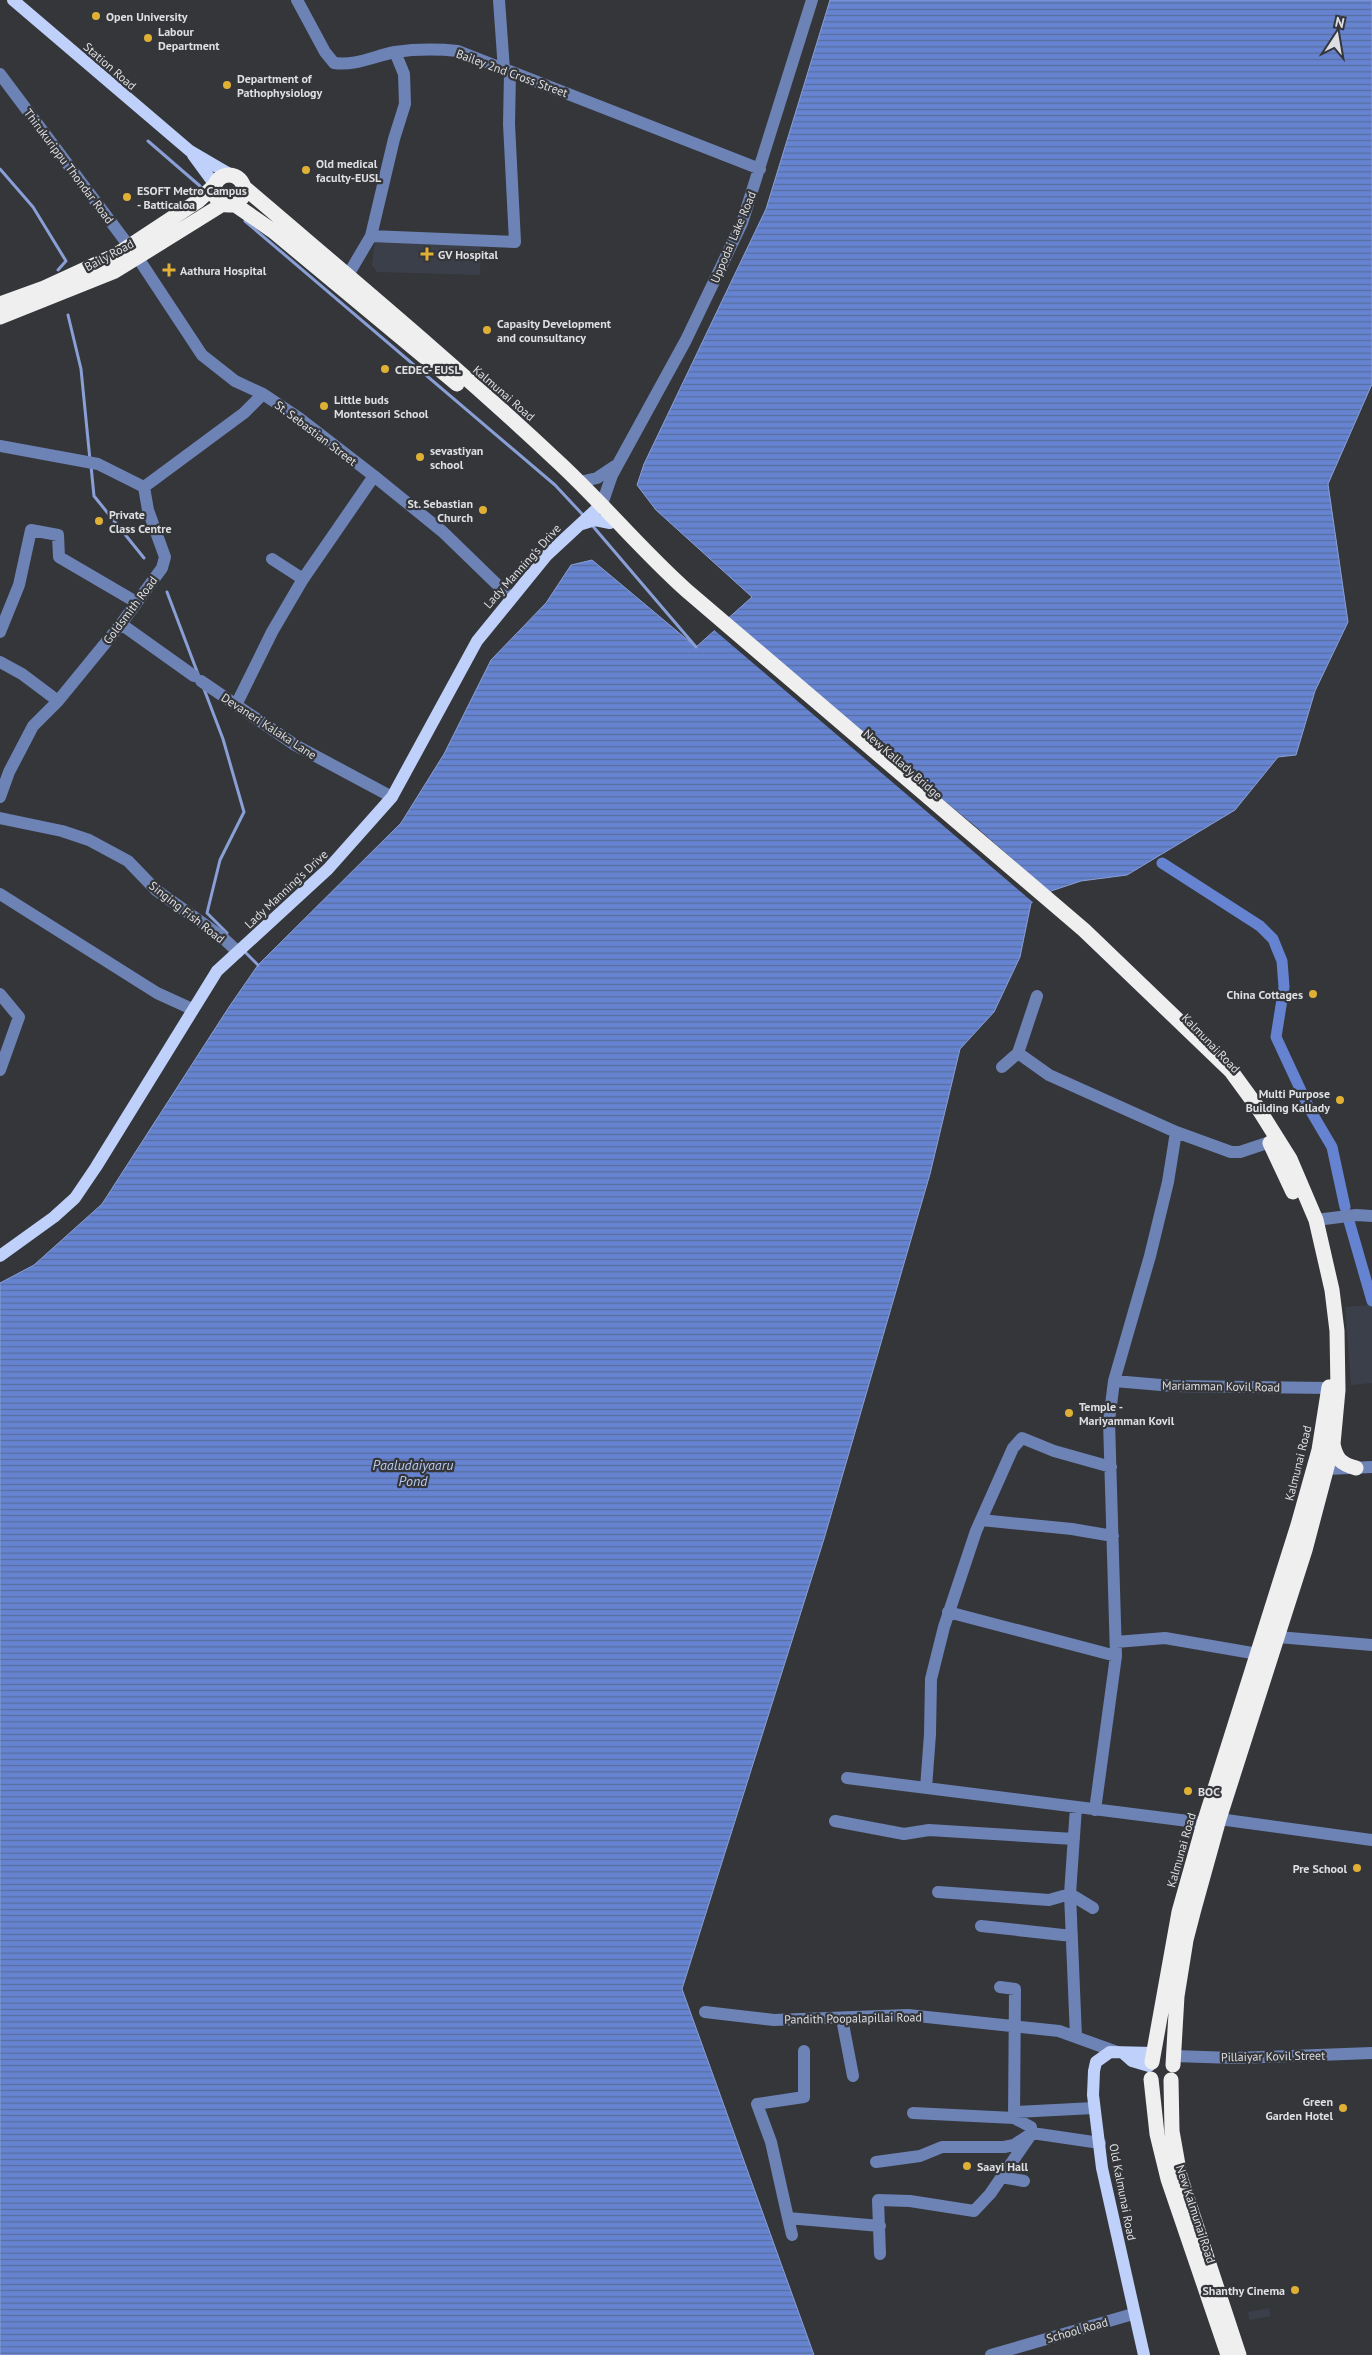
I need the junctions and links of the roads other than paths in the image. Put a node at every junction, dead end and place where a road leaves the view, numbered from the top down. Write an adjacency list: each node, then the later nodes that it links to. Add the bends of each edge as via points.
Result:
1 (13, 0): 8 (main road, Station Road)
2 (297, 0): 5 (street, Bailey 2nd Cross Street, via 334,63 348,65)
3 (499, 0): 6 (street)
4 (812, 0): 9 (street, Uppodai Lake Road)
5 (395, 52): 6 (street, Bailey 2nd Cross Street, via 458,51); 14 (street, via 404,74 405,104)
6 (507, 71): 9 (street, Bailey 2nd Cross Street); 14 (street, via 515,242)
7 (0, 74): 15 (street, Thirukurippu Thondar Road)
8 (190, 151): 10 (main road, Station Road); 11 (main road, Station Road)
9 (760, 169): 21 (street, Uppodai Lake Road, via 721,272)
10 (232, 175): 11 (highway, via 221,177); 12 (highway)
11 (214, 186): 13 (highway, via 215,196); 15 (highway, Baily Road)
12 (244, 188): 13 (highway, via 242,198); 16 (highway, Kalmunai Road)
13 (229, 204): 15 (highway, Baily Road); 25 (highway, Kalmunai Road, via 274,231 529,442)
14 (371, 236): 16 (street)
15 (134, 252): 17 (highway, Baily Road); 18 (highway, Baily Road, via 85,285); 19 (street, St. Sebastian Street, via 202,355 235,380)
16 (348, 275): 23 (highway, Kalmunai Road)
17 (0, 304)
18 (0, 317)
19 (263, 394): 22 (street, St. Sebastian Street); 24 (street, via 244,414)
20 (0, 446): 24 (street, via 98,464)
21 (620, 460): 23 (street, Uppodai Lake Road, via 597,478); 25 (street, Uppodai Lake Road)
22 (374, 476): 29 (street); 30 (street, St. Sebastian Street, via 443,532)
23 (580, 482): 25 (highway, Kalmunai Road)
24 (144, 487): 31 (street, Goldsmith Road, via 148,510 165,557 162,568)
25 (599, 506): 26 (highway, Kalmunai Road); 27 (main road, Lady Manning’s Drive); 32 (highway, Kalmunai Road)
26 (610, 522): 27 (main road, Lady Manning’s Drive, via 595,520); 32 (highway, Kalmunai Road, via 638,552)
27 (576, 528): 30 (main road, Lady Manning’s Drive)
28 (272, 559): 29 (street)
29 (303, 579): 37 (street)
30 (511, 598): 40 (main road, Lady Manning’s Drive, via 476,641)
31 (136, 602): 33 (street, Goldsmith Road); 34 (street, via 59,558 58,534 31,530 19,585)
32 (708, 614): 43 (highway, New Kallady Bridge)
33 (121, 624): 36 (street, Goldsmith Road); 37 (street, Devaneri Kalaka Lane)
34 (0, 632)
35 (0, 662): 36 (street)
36 (58, 701): 38 (street, Goldsmith Road, via 32,726)
37 (236, 705): 40 (street, Devaneri Kalaka Lane, via 295,745)
38 (4, 771): 39 (street, Goldsmith Road)
39 (0, 796)
40 (392, 797): 44 (main road, Lady Manning’s Drive, via 328,869)
41 (0, 818): 44 (street, Singing Fish Road, via 89,840 128,861 156,890)
42 (0, 894): 47 (street, via 157,993)
43 (1082, 933): 52 (highway, Kalmunai Road, via 1226,1078); 54 (highway, Kalmunai Road, via 1231,1071 1290,1159)
44 (238, 952): 47 (main road, Lady Manning’s Drive, via 217,971)
45 (0, 994): 50 (street, via 19,1017)
46 (1037, 996): 48 (street)
47 (192, 1009): 55 (main road, Lady Manning’s Drive, via 75,1198)
48 (1018, 1053): 49 (street); 51 (street, via 1049,1075)
49 (1002, 1066)
50 (0, 1070)
51 (1176, 1132): 52 (street, via 1231,1152); 56 (street, via 1152,1247)
52 (1270, 1142): 54 (highway, Kalmunai Road)
53 (1372, 1216): 54 (street)
54 (1311, 1221): 57 (highway, Kalmunai Road, via 1326,1304); 58 (highway, Kalmunai Road, via 1332,1290 1337,1331 1338,1390)
55 (0, 1256)
56 (1114, 1382): 57 (street, Mariamman Kovil Road); 59 (street, via 1109,1421)
57 (1329, 1388): 69 (highway, Kalmunai Road, via 1319,1450)
58 (1333, 1444): 61 (highway, via 1336,1458 1344,1465); 62 (highway, Kalmunai Road)
59 (1111, 1466): 63 (street, via 1054,1451 1022,1438 1013,1448); 64 (street)
60 (1372, 1466): 61 (street)
61 (1356, 1468): 62 (street)
62 (1327, 1469): 66 (highway, Kalmunai Road)
63 (981, 1520): 64 (street); 65 (street)
64 (1113, 1536): 67 (street)
65 (948, 1612): 70 (street); 72 (street, via 931,1679)
66 (1278, 1637): 68 (street); 75 (highway, Kalmunai Road)
67 (1116, 1642): 69 (street, via 1165,1638); 70 (street)
68 (1372, 1645)
69 (1258, 1654): 77 (highway, Kalmunai Road)
70 (1116, 1656): 74 (street)
71 (847, 1778): 72 (street)
72 (926, 1788): 73 (street)
73 (1076, 1807): 74 (street); 78 (street)
74 (1095, 1810): 77 (street)
75 (1220, 1820): 79 (street); 93 (highway, Kalmunai Road, via 1186,1940 1176,2006)
76 (835, 1821): 78 (street, via 904,1834 929,1830)
77 (1204, 1823): 94 (highway, Kalmunai Road, via 1179,1912)
78 (1074, 1840): 81 (street)
79 (1372, 1840)
80 (938, 1892): 81 (street, via 1050,1900)
81 (1070, 1894): 82 (street); 84 (street)
82 (1093, 1908)
83 (981, 1926): 84 (street)
84 (1072, 1936): 89 (street)
85 (1000, 1987): 88 (street, via 1015,1989)
86 (704, 2012): 87 (street, Pandith Poopalapillai Road, via 774,2020)
87 (842, 2019): 88 (street, Pandith Poopalapillai Road, via 908,2015); 95 (street)
88 (1015, 2026): 89 (street, Pandith Poopalapillai Road, via 1059,2031); 99 (street)
89 (1076, 2037): 91 (street, Pandith Poopalapillai Road)
90 (804, 2051): 105 (street, via 804,2097 757,2104 771,2142)
91 (1120, 2053): 94 (main road, Old Kalmunai Road); 97 (main road, Old Kalmunai Road, via 1103,2055 1096,2062)
92 (1372, 2053): 93 (street, Pillaiyar Kovil Street)
93 (1173, 2060): 94 (highway, via 1163,2058); 96 (highway, New Kalmunai Road, via 1175,2072)
94 (1152, 2065): 96 (highway, via 1161,2084); 112 (highway, New Kalmunai Road, via 1157,2134 1168,2179)
95 (853, 2076)
96 (1171, 2080): 113 (highway, New Kalmunai Road, via 1172,2131 1180,2176)
97 (1094, 2108): 99 (street); 101 (main road, Old Kalmunai Road)
98 (913, 2113): 99 (street)
99 (1014, 2115): 100 (street, via 1030,2127)
100 (1032, 2133): 101 (street); 102 (street, via 1014,2145 1004,2147 942,2147 920,2156); 103 (street)
101 (1100, 2143): 109 (main road, Old Kalmunai Road, via 1102,2168)
102 (876, 2162)
103 (1001, 2177): 104 (street); 106 (street, via 974,2211 910,2201 878,2200)
104 (1024, 2181)
105 (788, 2218): 106 (street); 107 (street)
106 (880, 2226): 108 (street)
107 (792, 2235)
108 (880, 2254)
109 (1134, 2314): 110 (street, School Road); 111 (main road, Old Kalmunai Road)
110 (991, 2355)
111 (1144, 2355)
112 (1228, 2355)
113 (1239, 2355)

